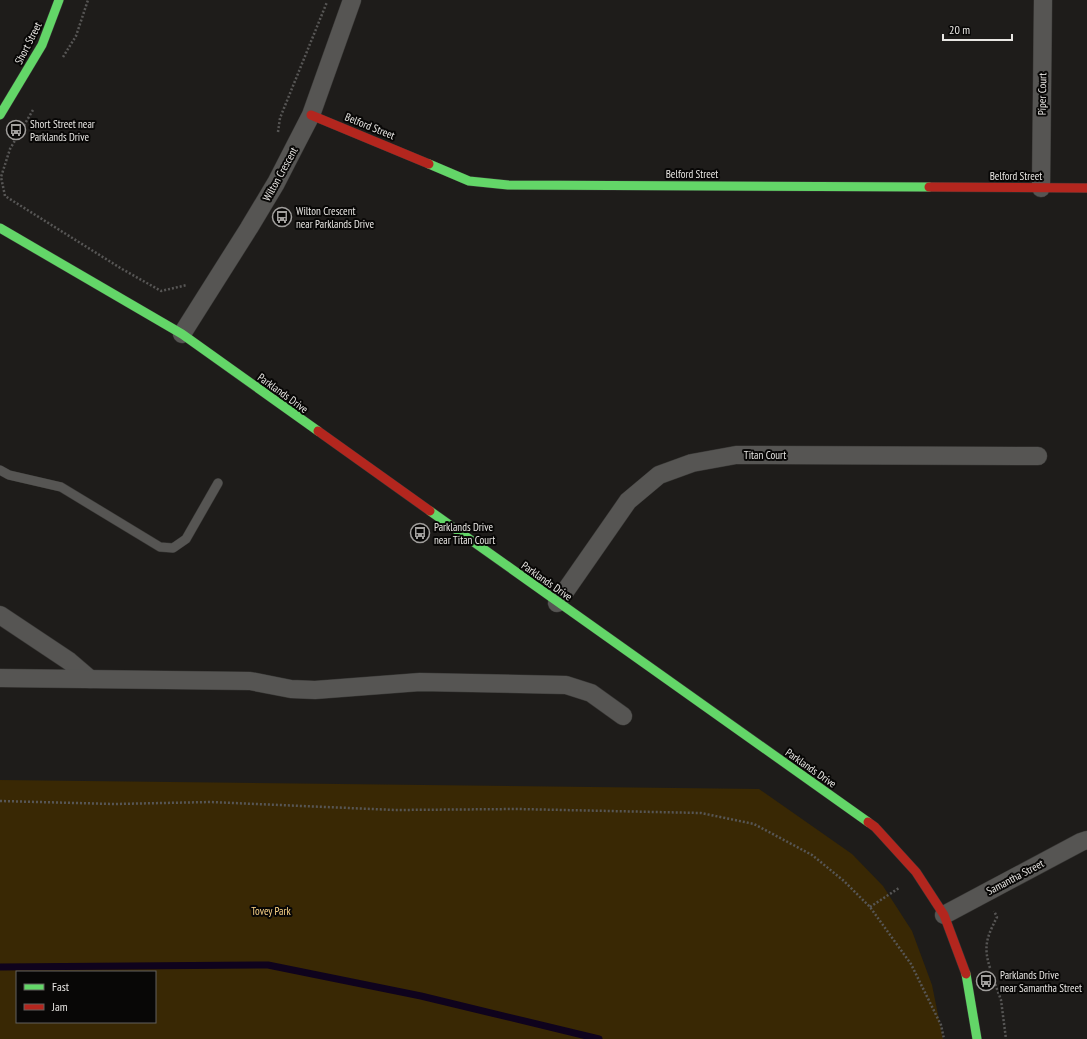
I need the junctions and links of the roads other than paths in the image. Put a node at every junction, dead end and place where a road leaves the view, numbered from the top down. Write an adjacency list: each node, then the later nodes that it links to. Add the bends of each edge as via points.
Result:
1 (59, 0): 4 (street, Short Street, via 39,53)
2 (352, 0): 5 (street, Wilton Crescent)
3 (1043, 0): 6 (street, Piper Court)
4 (0, 115)
5 (311, 115): 6 (street, Belford Street, via 469,181 508,185); 9 (street, Wilton Crescent, via 276,183)
6 (1041, 188): 7 (street, Belford Street)
7 (1087, 188)
8 (0, 228): 9 (street, Parklands Drive)
9 (182, 334): 13 (street, Parklands Drive)
10 (1038, 456): 13 (street, Titan Court, via 736,455 692,463 659,475 628,501)
11 (0, 470): 12 (lane, via 9,475 61,487 160,547 173,548 186,539)
12 (218, 483)
13 (557, 603): 19 (street, Parklands Drive, via 875,827 916,872)
14 (0, 615): 16 (street, via 69,660)
15 (0, 678): 16 (street)
16 (90, 679): 17 (street, via 250,681 291,689 315,690 420,682 566,686 591,693)
17 (623, 716)
18 (1087, 840): 19 (street, Samantha Street)
19 (944, 915): 20 (street, Parklands Drive, via 967,978)
20 (977, 1039)

